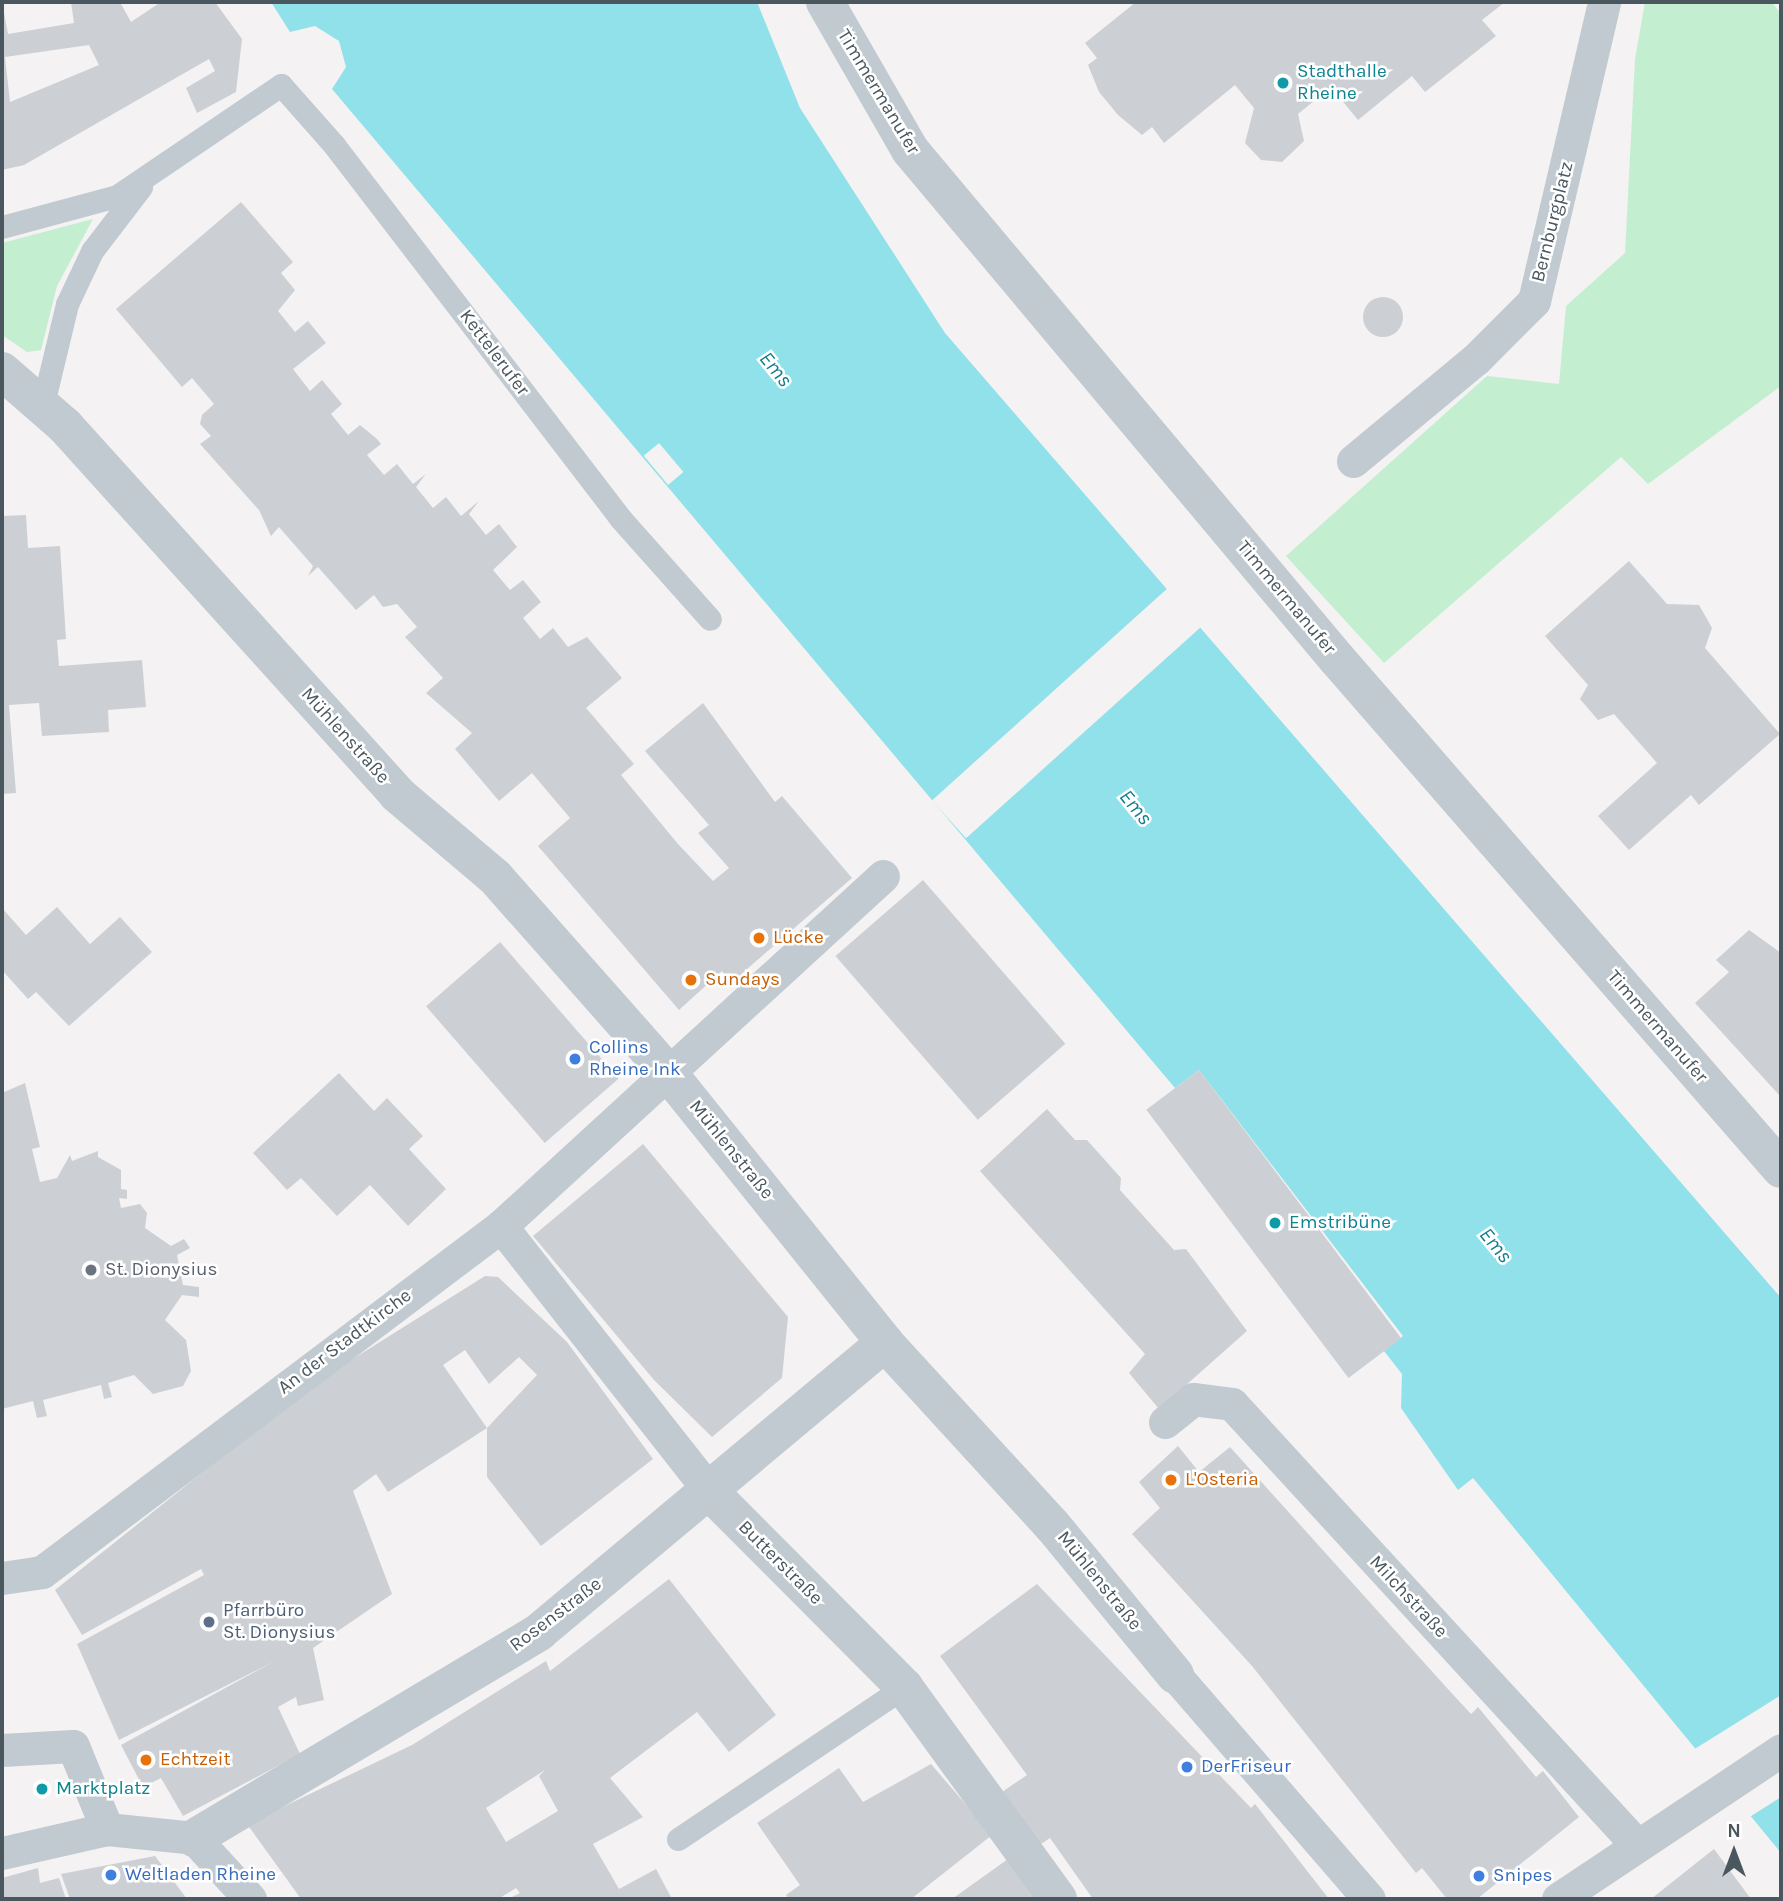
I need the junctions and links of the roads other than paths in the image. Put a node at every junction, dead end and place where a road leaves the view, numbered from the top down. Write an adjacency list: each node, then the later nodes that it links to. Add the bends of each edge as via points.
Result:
1 (825, 2): 11 (street, Timmermanufer, via 910,150 1337,659)
2 (1604, 2): 7 (street, Bernburgplatz, via 1534,301 1476,359)
3 (148, 180): 4 (lane, via 117,196); 6 (lane, via 92,251 72,294); 8 (lane, Kettelerufer, via 281,85 334,145 620,518)
4 (2, 227)
5 (2, 372): 6 (street, Mühlenstraße)
6 (43, 404): 10 (street, Mühlenstraße, via 397,794 495,877)
7 (1357, 457)
8 (710, 620)
9 (883, 876): 10 (street, An der Stadtkirche)
10 (669, 1074): 12 (street, An der Stadtkirche); 13 (street, Mühlenstraße)
11 (1781, 1169)
12 (501, 1226): 15 (street, Butterstraße); 16 (street, An der Stadtkirche, via 42,1572)
13 (884, 1343): 15 (street, Rosenstraße); 17 (street, Mühlenstraße, via 1052,1525)
14 (1165, 1422): 24 (street, Milchstraße, via 1193,1399 1232,1404)
15 (711, 1493): 18 (street, Butterstraße); 22 (street, Rosenstraße, via 539,1632)
16 (2, 1578)
17 (1175, 1675): 28 (street, Mühlenstraße)
18 (904, 1687): 23 (lane); 27 (street, Butterstraße)
19 (2, 1750): 21 (street, via 73,1745)
20 (1781, 1750): 24 (street)
21 (107, 1829): 22 (street); 25 (street)
22 (194, 1838): 26 (street)
23 (678, 1839)
24 (1636, 1844): 29 (street)
25 (2, 1853)
26 (250, 1899)
27 (1058, 1899)
28 (1369, 1899)
29 (1558, 1899)

